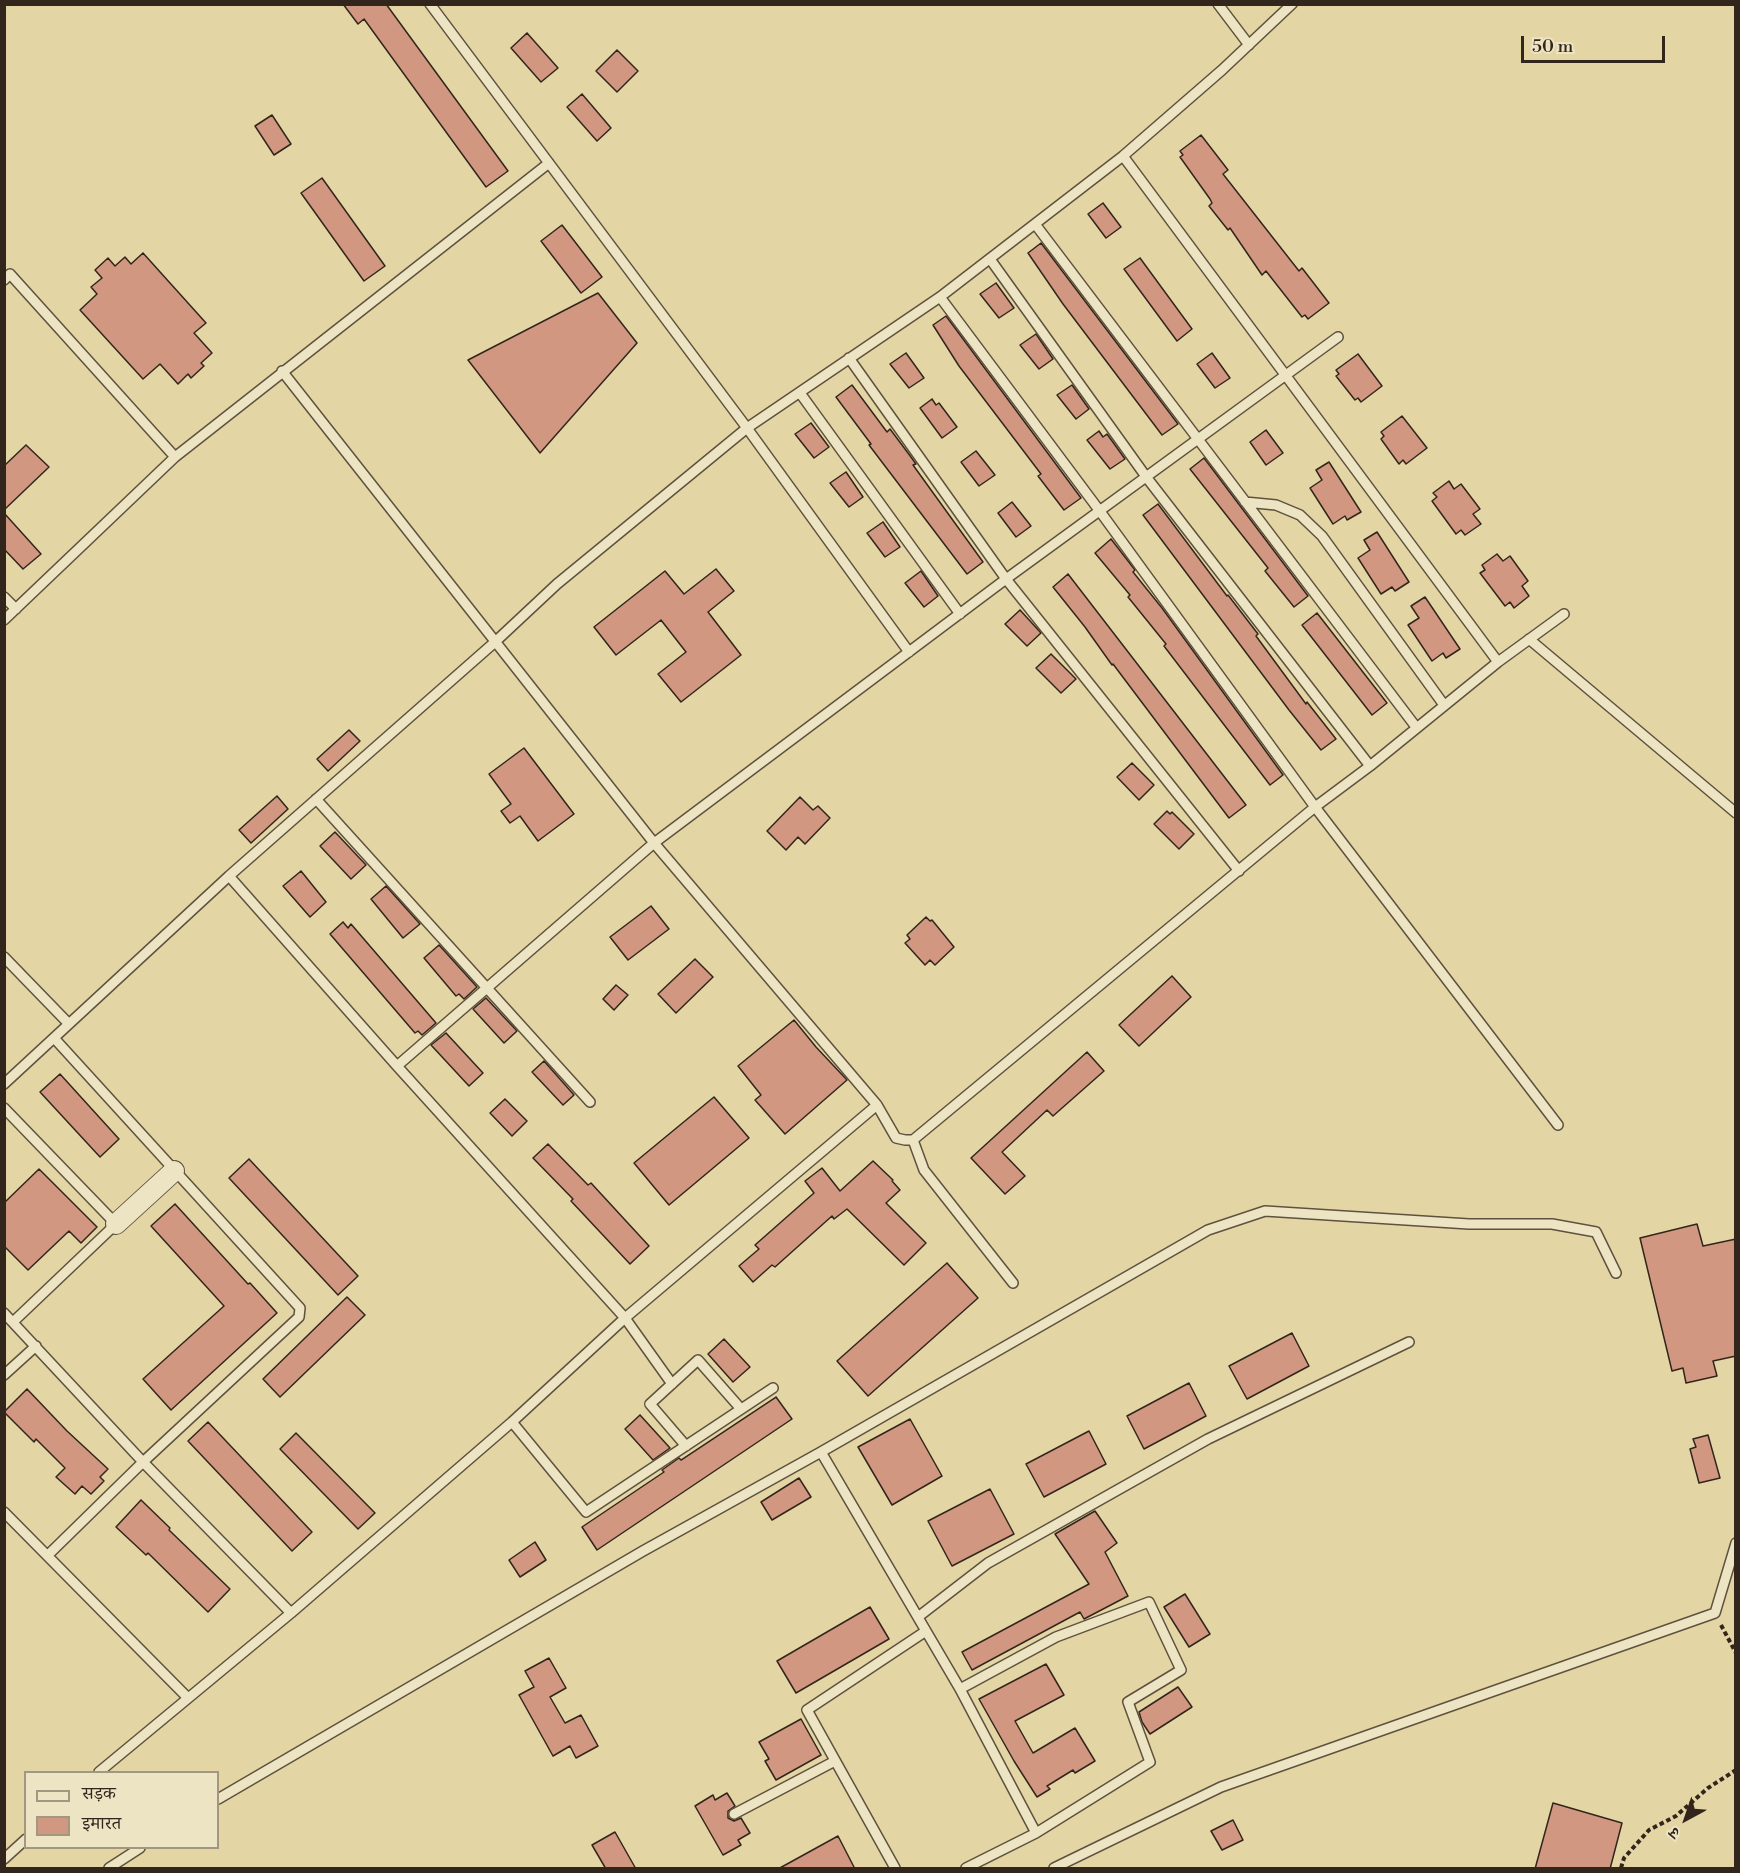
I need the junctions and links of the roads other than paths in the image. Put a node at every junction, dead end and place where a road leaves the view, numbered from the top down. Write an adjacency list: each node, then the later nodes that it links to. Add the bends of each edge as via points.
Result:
1 (430, 4): 6 (lane)
2 (1218, 4): 4 (lane)
3 (1292, 4): 4 (lane)
4 (1249, 45): 5 (lane)
5 (1123, 156): 7 (lane); 14 (lane)
6 (549, 162): 13 (lane); 16 (lane)
7 (1035, 224): 8 (lane); 17 (lane)
8 (990, 259): 10 (lane); 19 (lane)
9 (6, 274): 18 (lane)
10 (940, 297): 12 (lane); 21 (lane)
11 (1338, 337): 14 (lane)
12 (849, 358): 15 (lane); 22 (lane)
13 (282, 371): 18 (lane); 29 (lane)
14 (1286, 376): 17 (lane); 31 (lane)
15 (800, 393): 16 (lane); 25 (lane)
16 (747, 428): 29 (lane, via 557,584); 30 (lane)
17 (1198, 441): 19 (lane); 20 (lane)
18 (175, 457): 24 (lane)
19 (1147, 478): 21 (lane); 34 (lane)
20 (1245, 502): 32 (lane, via 1276,505 1300,515 1322,536); 33 (lane)
21 (1099, 510): 22 (lane); 36 (lane)
22 (1006, 579): 25 (lane); 39 (lane)
23 (4, 597): 24 (lane)
24 (16, 609): 27 (lane)
25 (960, 614): 30 (lane)
26 (1564, 614): 28 (lane)
27 (4, 620)
28 (1529, 639): 31 (lane); 37 (lane)
29 (495, 642): 35 (lane); 38 (lane)
30 (909, 652): 38 (lane)
31 (1498, 662): 32 (lane)
32 (1444, 705): 33 (lane)
33 (1416, 727): 34 (lane)
34 (1370, 766): 36 (lane)
35 (316, 799): 40 (lane); 42 (lane)
36 (1315, 807): 39 (lane); 50 (lane)
37 (1736, 813)
38 (654, 843): 42 (lane); 48 (lane)
39 (1239, 871): 51 (lane)
40 (229, 876): 43 (lane); 45 (lane)
41 (4, 957): 43 (lane)
42 (486, 988): 45 (lane); 47 (lane)
43 (69, 1024): 44 (lane)
44 (54, 1038): 46 (lane); 52 (lane)
45 (397, 1066): 57 (lane)
46 (4, 1084)
47 (590, 1102)
48 (877, 1105): 51 (lane, via 896,1138); 57 (lane)
49 (4, 1108): 53 (lane)
50 (1558, 1125)
51 (913, 1140): 55 (lane, via 924,1170)
52 (174, 1171): 53 (street); 68 (lane, via 300,1308 299,1317)
53 (116, 1224): 58 (lane)
54 (1616, 1273): 67 (lane, via 1596,1232 1552,1224 1469,1224 1265,1211 1208,1230)
55 (1013, 1283)
56 (4, 1313): 58 (lane)
57 (626, 1318): 62 (lane); 65 (lane)
58 (13, 1322): 60 (lane)
59 (1409, 1342): 73 (lane, via 1208,1439 988,1563)
60 (36, 1346): 61 (lane); 68 (lane)
61 (4, 1375)
62 (672, 1384): 64 (lane, via 698,1360); 66 (lane, via 650,1404)
63 (773, 1388): 64 (lane)
64 (741, 1409): 66 (lane)
65 (512, 1422): 66 (lane, via 586,1512); 72 (lane)
66 (686, 1446)
67 (821, 1452): 73 (lane); 79 (lane)
68 (143, 1461): 71 (lane); 72 (lane)
69 (4, 1512): 71 (lane)
70 (1736, 1543): 85 (lane, via 1715,1613 1221,1787)
71 (48, 1556): 76 (lane)
72 (291, 1613): 76 (lane)
73 (918, 1617): 74 (lane)
74 (926, 1631): 75 (lane); 77 (lane, via 807,1710)
75 (960, 1689): 81 (lane); 81 (lane, via 1056,1637 1149,1602 1181,1670 1128,1701 1150,1762)
76 (188, 1698): 78 (lane)
77 (835, 1761): 80 (lane); 87 (lane)
78 (101, 1771)
79 (219, 1798)
80 (734, 1814)
81 (1036, 1833): 88 (lane)
82 (24, 1841): 84 (lane)
83 (139, 1849): 86 (lane)
84 (4, 1858)
85 (1054, 1868)
86 (109, 1869)
87 (895, 1869)
88 (966, 1869)

